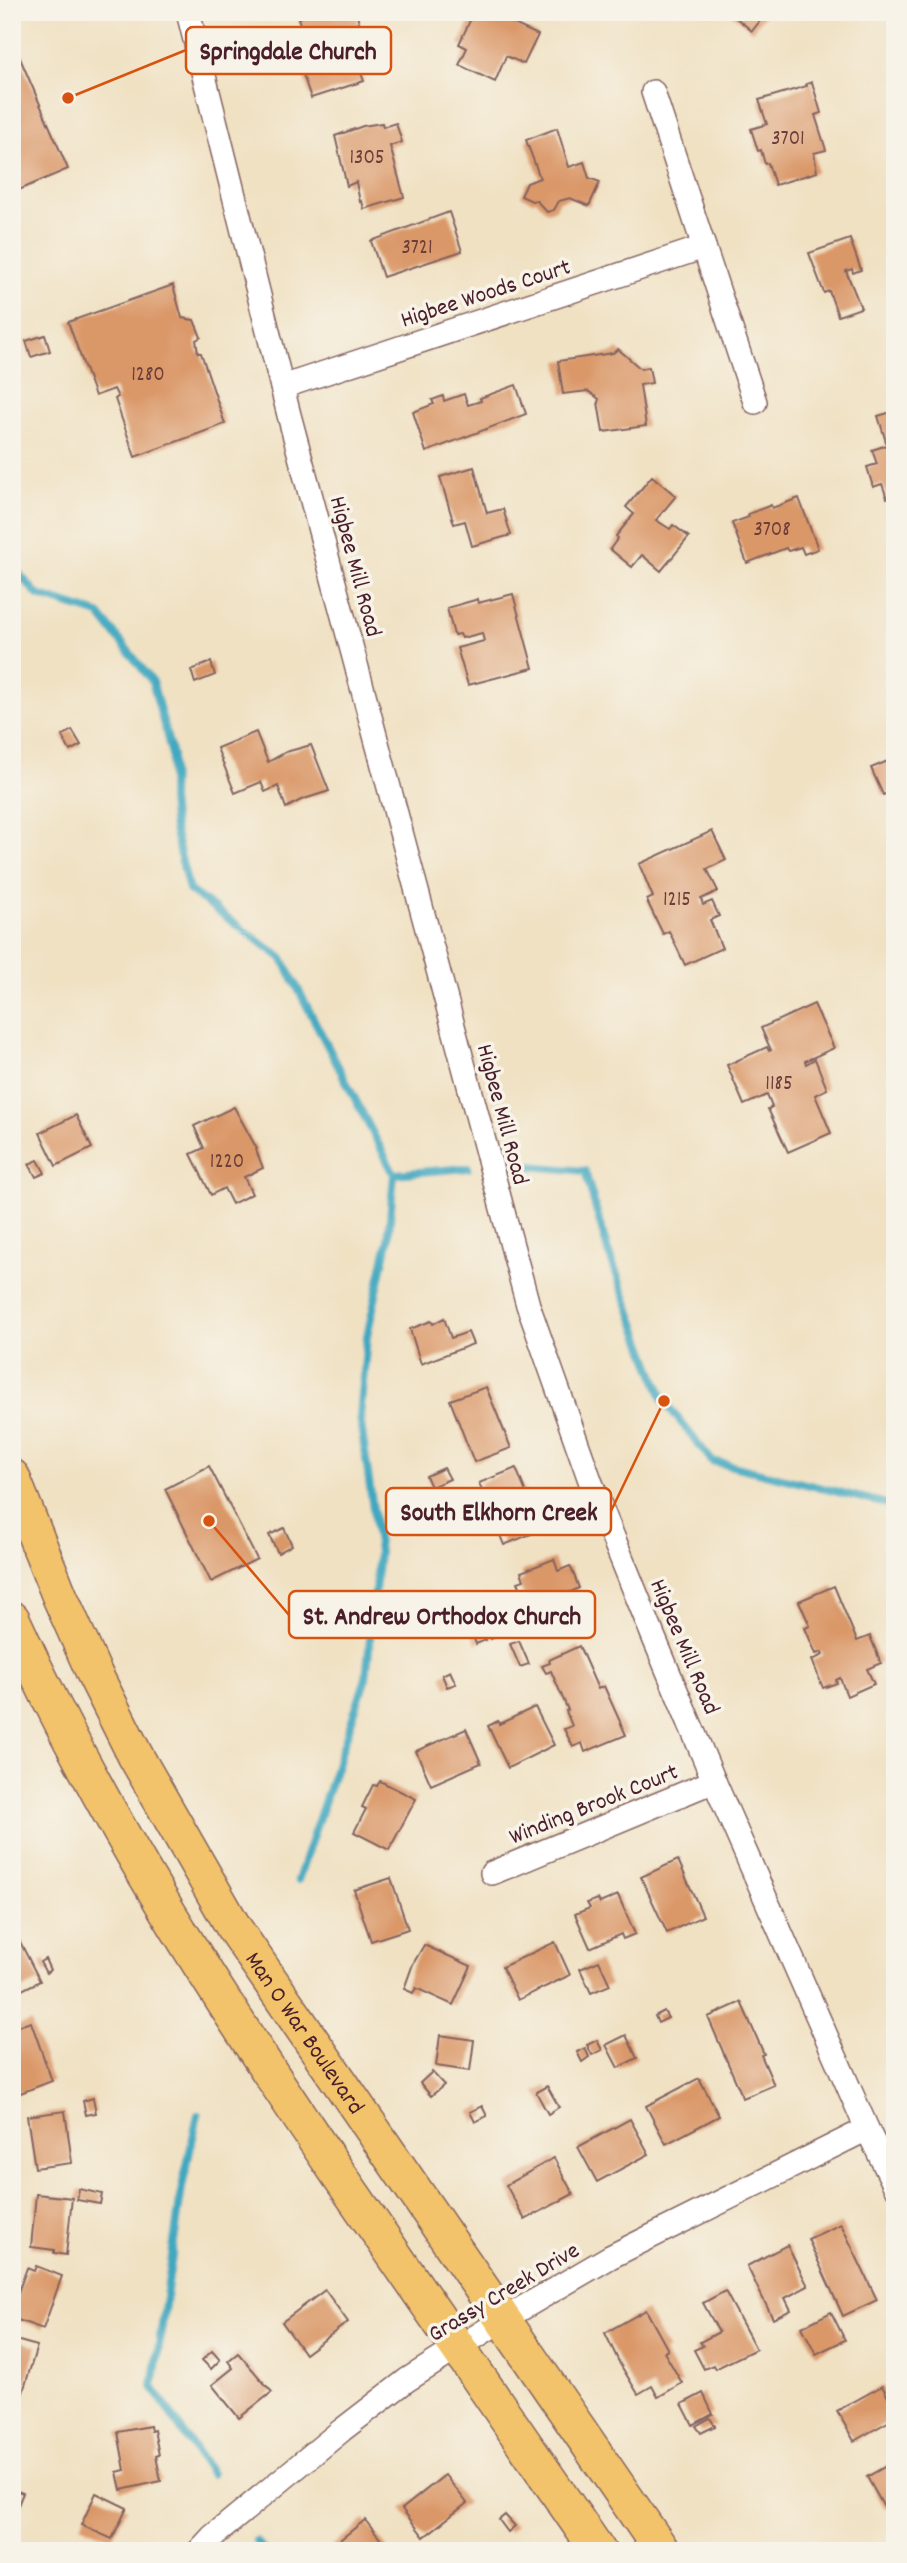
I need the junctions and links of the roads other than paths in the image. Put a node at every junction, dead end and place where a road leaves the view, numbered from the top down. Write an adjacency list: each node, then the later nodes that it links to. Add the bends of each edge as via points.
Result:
1 (188, 12): 4 (street, Higbee Mill Road)
2 (653, 92): 3 (street)
3 (704, 247): 4 (street, Higbee Woods Court); 5 (street)
4 (282, 387): 8 (street, Higbee Mill Road, via 528,1305 591,1483)
5 (755, 402)
6 (12, 1477): 12 (main road, Man O War Boulevard, via 94,1673 186,1846 234,1928)
7 (12, 1619): 13 (main road, Man O War Boulevard, via 68,1737 168,1915 272,2077)
8 (714, 1781): 9 (street, Winding Brook Court); 10 (street, Higbee Mill Road)
9 (492, 1873)
10 (867, 2129): 11 (street, Higbee Mill Road); 12 (street, Grassy Creek Drive, via 610,2257)
11 (895, 2186)
12 (502, 2320): 13 (street, Grassy Creek Drive); 16 (main road, Man O War Boulevard)
13 (458, 2349): 14 (street, Grassy Creek Drive, via 407,2380 342,2430); 15 (main road, Man O War Boulevard)
14 (199, 2551)
15 (598, 2551)
16 (662, 2551)

